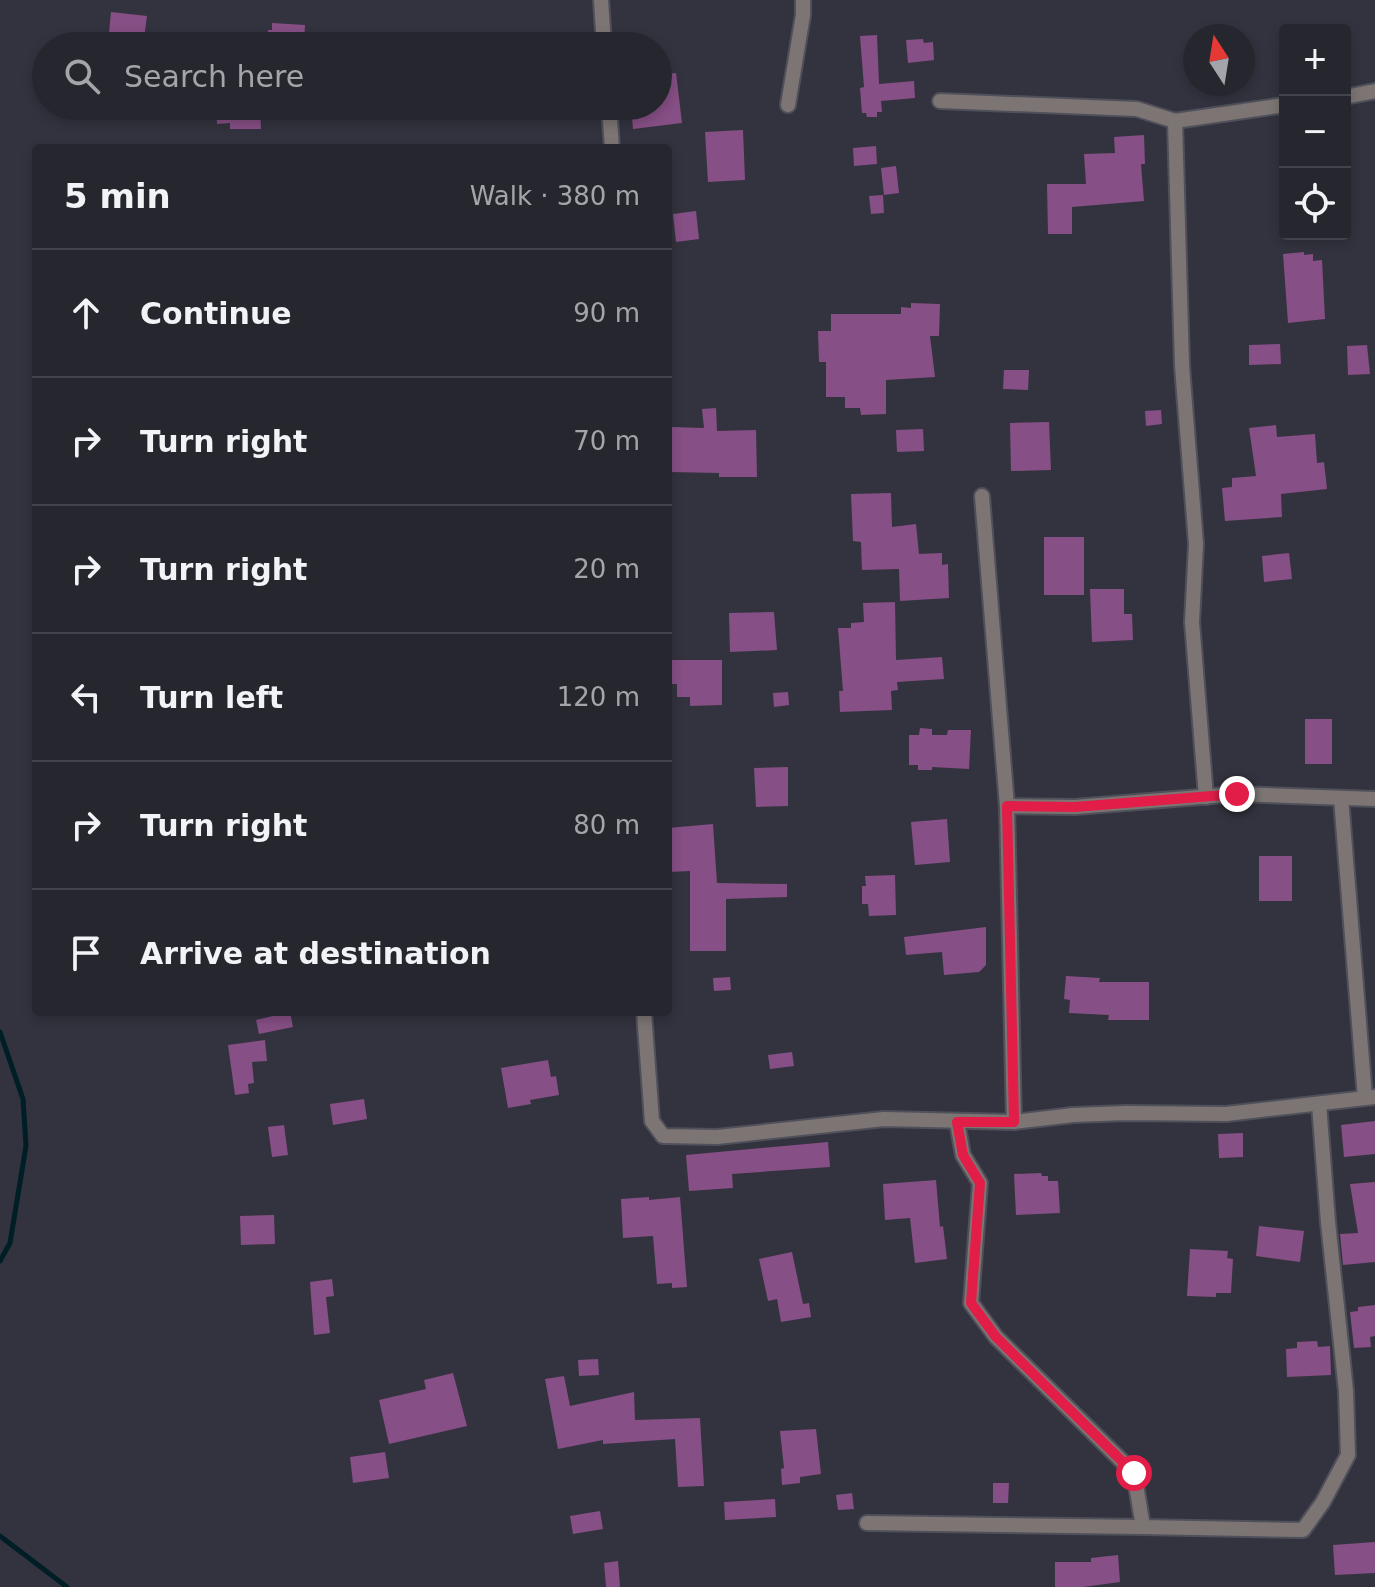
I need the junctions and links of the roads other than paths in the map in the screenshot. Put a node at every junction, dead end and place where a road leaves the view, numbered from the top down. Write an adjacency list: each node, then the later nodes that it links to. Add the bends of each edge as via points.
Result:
1 (601, 0): 3 (street)
2 (803, 0): 7 (street)
3 (603, 32)
4 (1375, 91): 5 (street)
5 (1350, 96)
6 (940, 101): 10 (street, via 1137,109)
7 (788, 105)
8 (1279, 106): 10 (street)
9 (610, 120): 11 (street)
10 (1175, 121): 13 (street, via 1182,366 1196,544 1192,622)
11 (612, 144)
12 (982, 496): 16 (street)
13 (1206, 797): 14 (street); 16 (street, via 1075,807)
14 (1341, 798): 15 (street); 18 (street)
15 (1375, 799)
16 (1007, 806): 21 (street)
17 (644, 1016): 20 (street, via 652,1121 663,1136 717,1137 884,1119)
18 (1370, 1098): 19 (street)
19 (1319, 1104): 21 (street, via 1226,1114 1113,1113); 23 (street, via 1348,1455 1303,1530)
20 (957, 1122): 21 (street); 23 (street, via 963,1155 980,1183 971,1303 996,1337 1134,1473)
21 (1014, 1122)
22 (867, 1523): 23 (street)
23 (1143, 1527)

